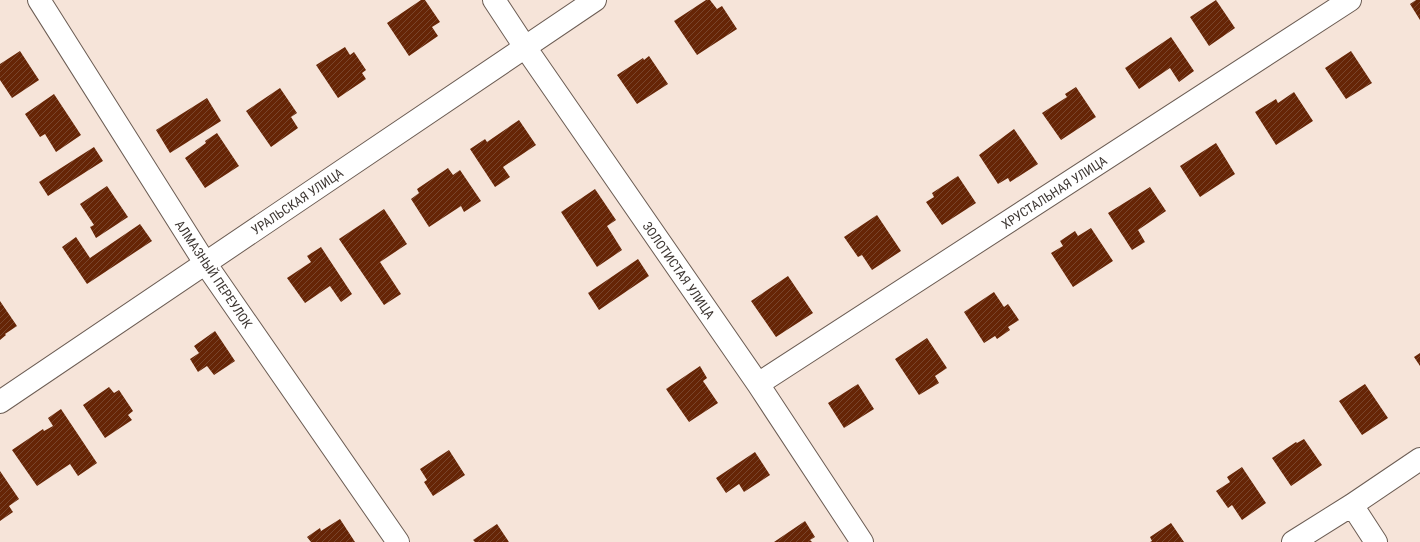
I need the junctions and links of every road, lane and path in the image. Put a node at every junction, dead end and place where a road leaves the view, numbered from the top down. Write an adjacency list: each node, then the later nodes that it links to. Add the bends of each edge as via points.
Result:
1 (38, 0): 6 (street, АЛМАЗНЫЙ ПЕРЕУЛОК)
2 (494, 0): 5 (street, ЗОЛОТИСТАЯ УЛИЦА)
3 (595, 0): 5 (street, УРАЛЬСКАЯ УЛИЦА)
4 (1350, 0): 7 (street, ХРУСТАЛЬНАЯ УЛИЦА)
5 (525, 47): 6 (street, УРАЛЬСКАЯ УЛИЦА); 7 (street, ЗОЛОТИСТАЯ УЛИЦА)
6 (206, 263): 8 (street, УРАЛЬСКАЯ УЛИЦА); 11 (street, АЛМАЗНЫЙ ПЕРЕУЛОК)
7 (758, 384): 12 (street, ЗОЛОТИСТАЯ УЛИЦА)
8 (0, 402)
9 (1420, 459): 10 (street)
10 (1352, 505): 13 (street); 14 (street)
11 (398, 542)
12 (862, 542)
13 (1293, 542)
14 (1376, 542)

